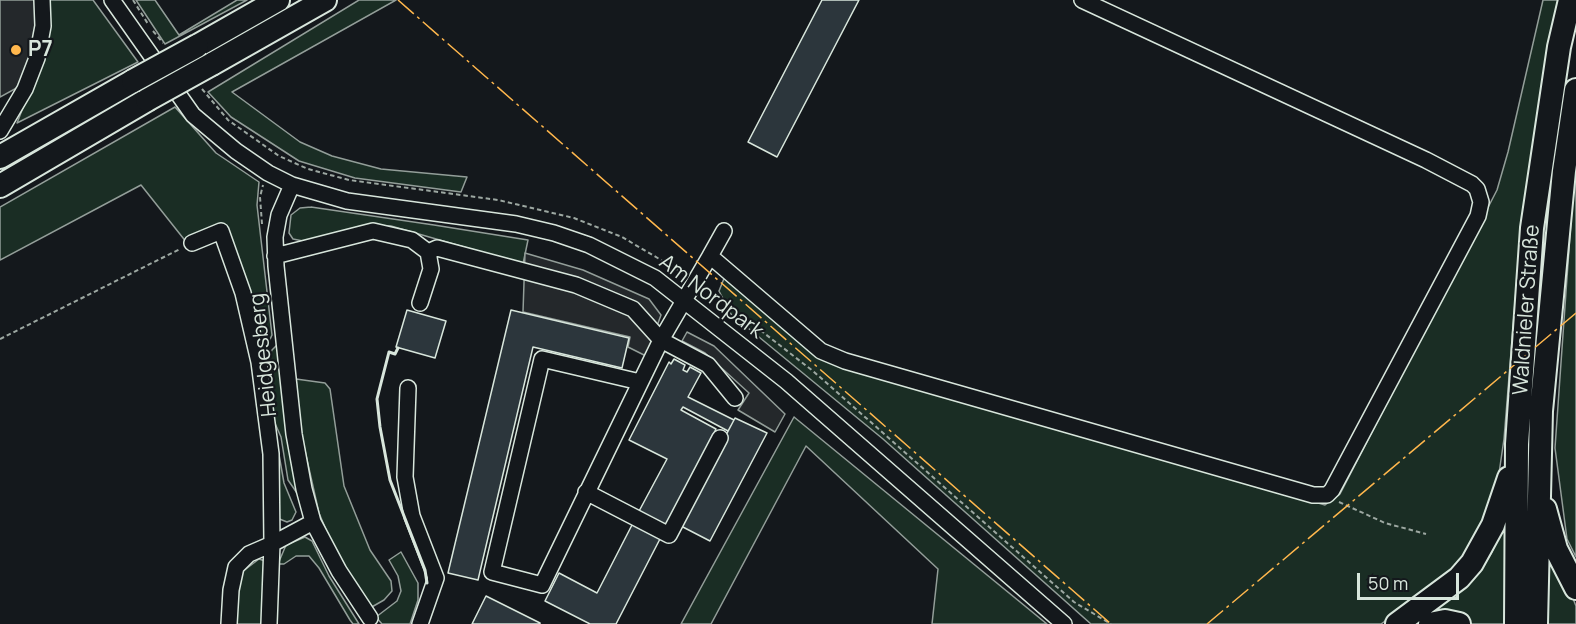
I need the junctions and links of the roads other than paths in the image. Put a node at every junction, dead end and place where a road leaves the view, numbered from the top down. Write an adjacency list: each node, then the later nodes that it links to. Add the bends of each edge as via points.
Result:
1 (42, 0): 8 (street, via 38,58)
2 (112, 0): 10 (street, Am Nordpark, via 193,115 236,151)
3 (278, 0): 9 (highway, bridge)
4 (325, 0): 11 (highway, bridge)
5 (1082, 0): 16 (street, via 1425,160 1472,184 1479,193 1478,216 1326,495 1313,495 845,361 820,351)
6 (1570, 0): 25 (highway, Waldnieler Straße, via 1559,47 1532,228)
7 (1576, 90): 24 (highway, Waldnieler Straße)
8 (0, 131)
9 (0, 157)
10 (292, 185): 15 (street, Heidgesberg, via 279,215); 17 (street, Am Nordpark, via 347,201 516,224 554,233 589,245 645,273)
11 (0, 186)
12 (724, 231): 16 (street)
13 (192, 243): 28 (street, via 221,231 243,293 259,362 272,454)
14 (428, 252): 15 (street, via 412,240 374,231); 18 (street, via 431,268); 19 (street, via 437,248 576,285 633,309)
15 (275, 256): 27 (street, Heidgesberg, via 294,434)
16 (710, 256): 17 (street)
17 (685, 299): 19 (street); 34 (street, Am Nordpark, via 786,381)
18 (420, 303)
19 (661, 340): 20 (street); 22 (street, via 708,364)
20 (640, 381): 26 (street); 26 (street, via 542,359 492,572 542,585)
21 (408, 388): 33 (street, via 405,477 412,516 436,578)
22 (735, 398)
23 (720, 438): 26 (street, via 669,535)
24 (1539, 440): 29 (highway, via 1549,526); 39 (highway, Waldnieler Straße)
25 (1517, 444): 35 (highway, via 1501,505 1472,563 1459,578); 38 (highway, Waldnieler Straße)
26 (586, 492)
27 (313, 522): 28 (street); 30 (street, Heidgesberg, via 339,572)
28 (272, 544): 31 (street, via 249,554 236,567); 32 (street)
29 (1576, 588)
30 (370, 618)
31 (229, 624)
32 (269, 624)
33 (420, 624)
34 (1064, 624)
35 (1397, 624)
36 (1430, 624): 37 (highway)
37 (1459, 624)
38 (1516, 624)
39 (1536, 624)

